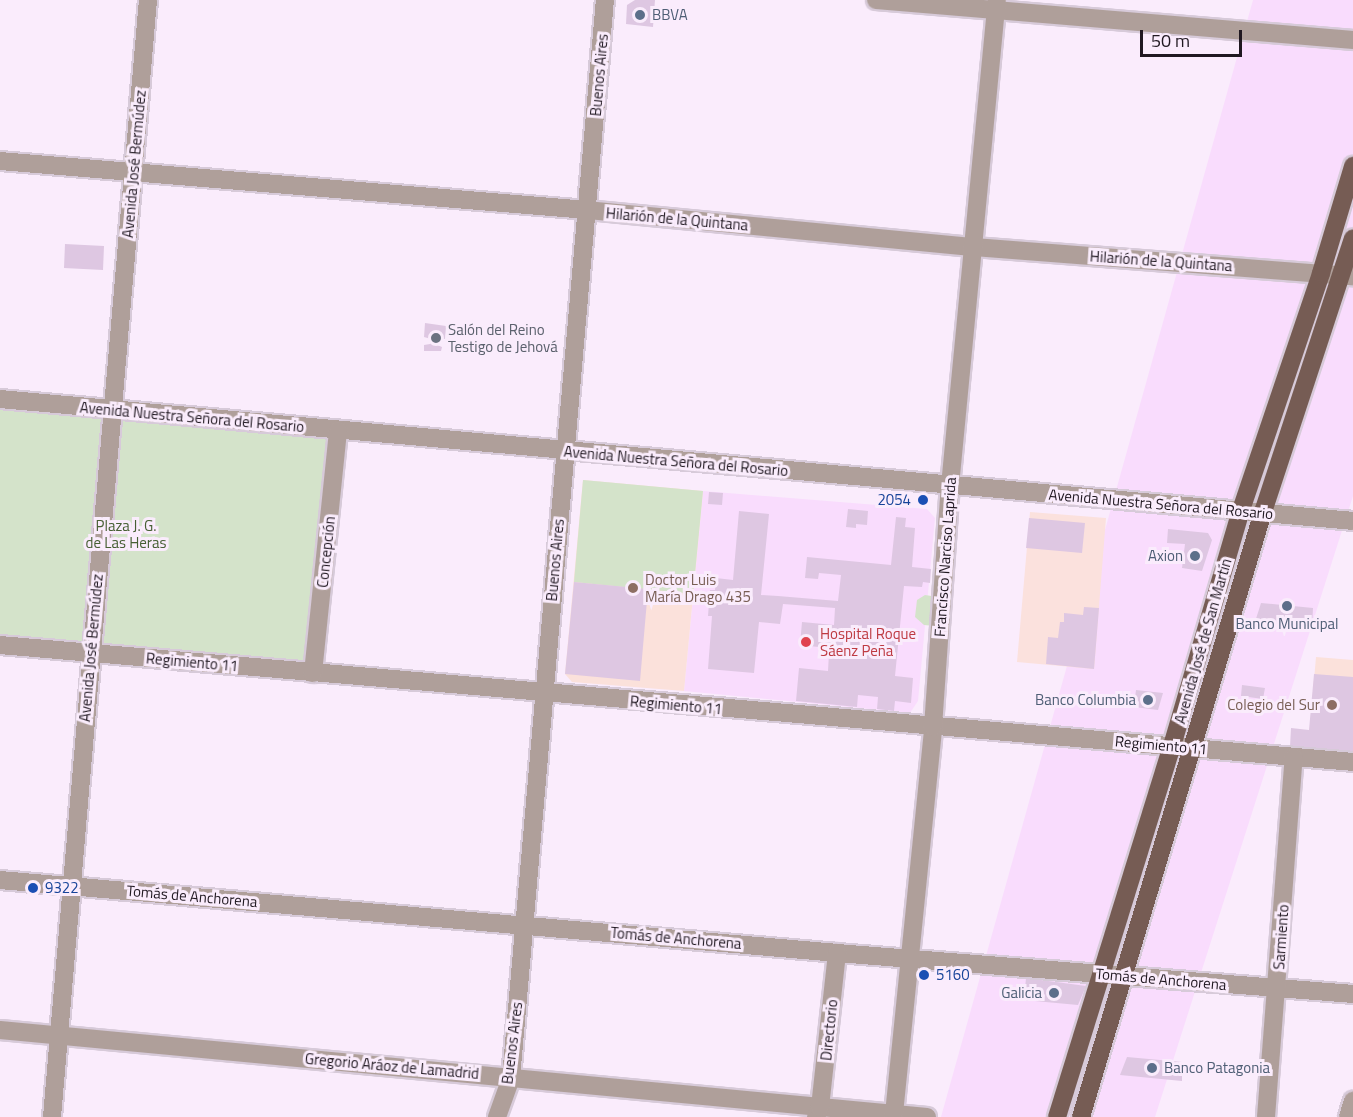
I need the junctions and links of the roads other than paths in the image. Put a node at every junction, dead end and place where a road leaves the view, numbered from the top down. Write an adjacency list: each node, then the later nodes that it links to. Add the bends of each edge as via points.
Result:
1 (148, 0): 8 (street, Avenida José Bermúdez)
2 (605, 0): 9 (street, Buenos Aires)
3 (876, 0): 4 (street)
4 (997, 5): 5 (street); 11 (street, Francisco Narciso Laprida)
5 (1353, 40)
6 (0, 161): 8 (street, Hilarión de la Quintana)
7 (1353, 166): 12 (main road, Avenida José de San Martín)
8 (134, 172): 9 (street, Hilarión de la Quintana); 15 (street, Avenida José Bermúdez)
9 (587, 210): 11 (street, Hilarión de la Quintana); 17 (street, Buenos Aires)
10 (1353, 238): 13 (main road, Avenida José de San Martín)
11 (973, 247): 12 (street, Hilarión de la Quintana); 18 (street, Francisco Narciso Laprida)
12 (1321, 273): 13 (street, Hilarión de la Quintana); 19 (main road, Avenida José de San Martín)
13 (1347, 276): 20 (main road, Avenida José de San Martín)
14 (0, 399): 15 (street, Avenida Nuestra Señora del Rosario)
15 (111, 410): 16 (street, Avenida Nuestra Señora del Rosario); 23 (street, Avenida José Bermúdez)
16 (338, 430): 17 (street, Avenida Nuestra Señora del Rosario); 24 (street, Concepción)
17 (565, 451): 18 (street, Avenida Nuestra Señora del Rosario); 25 (street, Buenos Aires)
18 (950, 486): 19 (street, Avenida Nuestra Señora del Rosario); 26 (street, Francisco Narciso Laprida)
19 (1241, 510): 20 (street, Avenida Nuestra Señora del Rosario); 27 (main road, Avenida José de San Martín)
20 (1263, 512): 21 (street, Avenida Nuestra Señora del Rosario); 28 (main road, Avenida José de San Martín)
21 (1353, 521)
22 (0, 645): 23 (street, Regimiento 11)
23 (91, 653): 24 (street, Regimiento 11); 32 (street, Avenida José Bermúdez)
24 (313, 673): 25 (street, Regimiento 11)
25 (544, 693): 26 (street, Regimiento 11); 33 (street, Buenos Aires)
26 (933, 727): 27 (street, Regimiento 11); 35 (street, Francisco Narciso Laprida)
27 (1172, 746): 28 (street, Regimiento 11); 36 (main road, Avenida José de San Martín)
28 (1194, 748): 29 (street, Regimiento 11); 37 (main road, Avenida José de San Martín)
29 (1294, 757): 30 (street, Regimiento 11); 38 (street, Sarmiento)
30 (1353, 762)
31 (0, 880): 32 (street, Tomás de Anchorena)
32 (71, 886): 33 (street, Tomás de Anchorena); 41 (street, Avenida José Bermúdez)
33 (524, 924): 34 (street, Tomás de Anchorena); 42 (street, Buenos Aires)
34 (837, 953): 35 (street, Tomás de Anchorena); 44 (street, Directorio)
35 (911, 957): 36 (street, Tomás de Anchorena); 45 (street, Francisco Narciso Laprida)
36 (1101, 974): 37 (street, Tomás de Anchorena); 49 (main road, Avenida José de San Martín)
37 (1126, 976): 38 (street, Tomás de Anchorena); 50 (main road, Avenida José de San Martín)
38 (1278, 988): 39 (street, Tomás de Anchorena); 51 (street, Sarmiento)
39 (1353, 994)
40 (0, 1030): 41 (street, Gregorio Aráoz de Lamadrid)
41 (59, 1035): 42 (street, Gregorio Aráoz de Lamadrid); 46 (street, Avenida José Bermúdez)
42 (511, 1078): 44 (street, Gregorio Aráoz de Lamadrid); 47 (street, Buenos Aires)
43 (1353, 1101): 52 (street)
44 (818, 1112): 45 (street, Gregorio Aráoz de Lamadrid)
45 (894, 1114): 48 (street, Gregorio Aráoz de Lamadrid)
46 (52, 1117)
47 (497, 1117)
48 (927, 1117)
49 (1057, 1117)
50 (1081, 1117)
51 (1266, 1117)
52 (1348, 1117)

